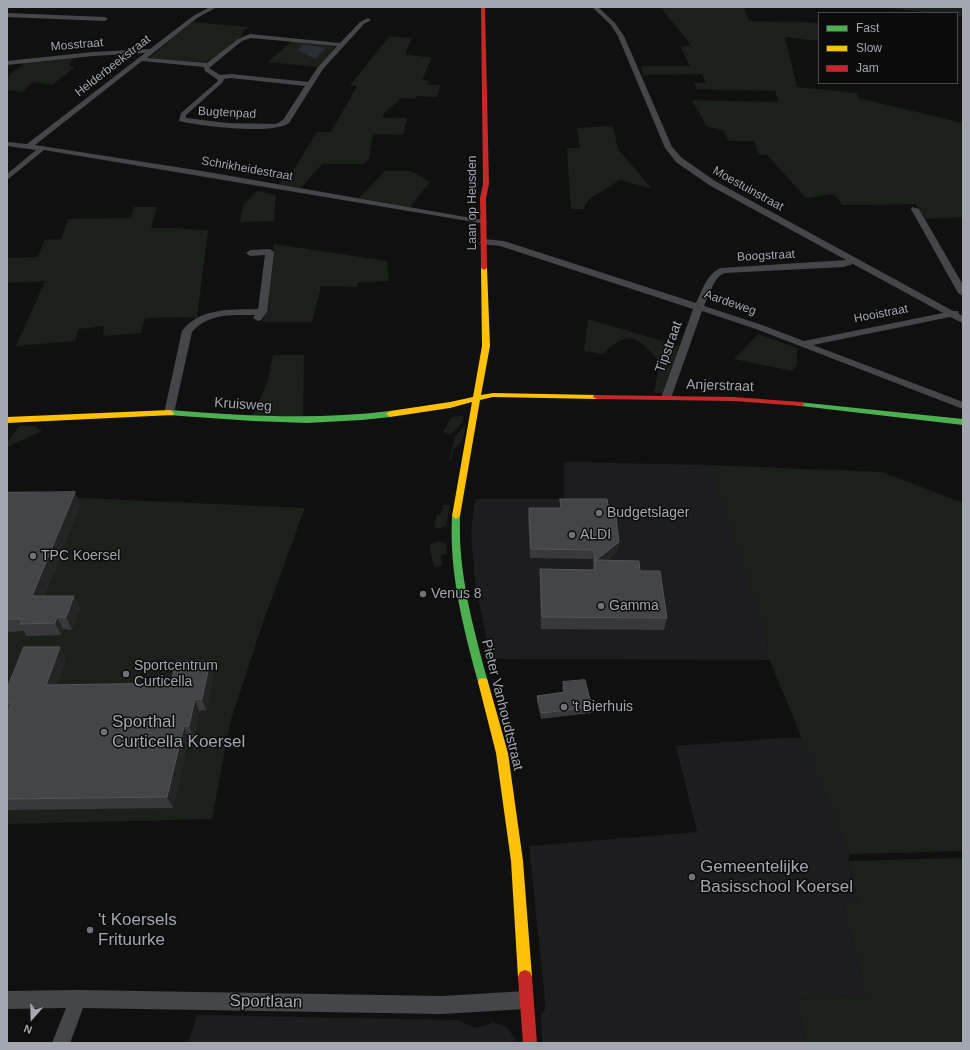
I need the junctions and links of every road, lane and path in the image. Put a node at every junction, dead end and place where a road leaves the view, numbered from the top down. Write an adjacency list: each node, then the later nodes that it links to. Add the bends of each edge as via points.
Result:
1 (214, 7): 10 (street, Helderbeekstraat, via 195,17)
2 (483, 7): 21 (street, Laan op Heusden, via 486,184)
3 (595, 7): 24 (street, Moestuinstraat, via 613,24 621,36 669,148 679,160 712,183)
4 (23, 8): 6 (street)
5 (7, 15): 6 (street)
6 (14, 15): 7 (street)
7 (105, 19)
8 (368, 20): 9 (street, Bugtenpad)
9 (341, 45): 13 (street, via 250,36 240,40); 15 (street, Bugtenpad, via 320,68)
10 (149, 52): 11 (street, Helderbeekstraat); 12 (street, Mosstraat, via 93,54)
11 (139, 59): 13 (street); 17 (street, Helderbeekstraat)
12 (7, 63)
13 (208, 64): 14 (street, via 206,68)
14 (220, 77): 15 (street); 15 (street, Bugtenpad, via 222,81 183,114 182,119 195,122 280,125 286,121)
15 (310, 84)
16 (7, 144): 17 (street, Schrikheidestraat)
17 (29, 146): 18 (street, Schrikheidestraat)
18 (42, 148): 19 (street); 21 (street, Schrikheidestraat)
19 (7, 178)
20 (914, 209): 25 (street)
21 (483, 222): 22 (street, Laan op Heusden)
22 (484, 242): 26 (street, Aardeweg, via 501,243); 32 (street, Laan op Heusden, via 486,346)
23 (250, 253): 34 (street, via 270,252 262,312 209,315 200,319 187,331)
24 (854, 260): 26 (street, Boogstraat, via 844,264 724,270 712,279); 28 (street, Moestuinstraat)
25 (963, 293)
26 (700, 306): 30 (street, Aardeweg); 31 (street, Tipstraat)
27 (963, 311): 28 (street, Hooistraat)
28 (953, 313): 29 (street, Moestuinstraat); 30 (street, Hooistraat)
29 (963, 320)
30 (805, 344): 33 (street, Aardeweg)
31 (666, 398): 32 (street, Anjerstraat, via 493,396); 36 (street, Anjerstraat, via 777,402)
32 (475, 399): 34 (street, Kruisweg, via 361,418 324,421 277,421); 39 (street, Pieter Vanhoudtstraat, via 456,511 456,565 468,628 502,753 516,861)
33 (963, 406)
34 (169, 413): 35 (street, Kruisweg)
35 (7, 420)
36 (963, 422)
37 (78, 999): 38 (street, Sportlaan); 39 (street, Sportlaan, via 442,1005); 40 (street)
38 (7, 1000)
39 (525, 1000): 41 (street, Pieter Vanhoudtstraat)
40 (61, 1043)
41 (530, 1043)

